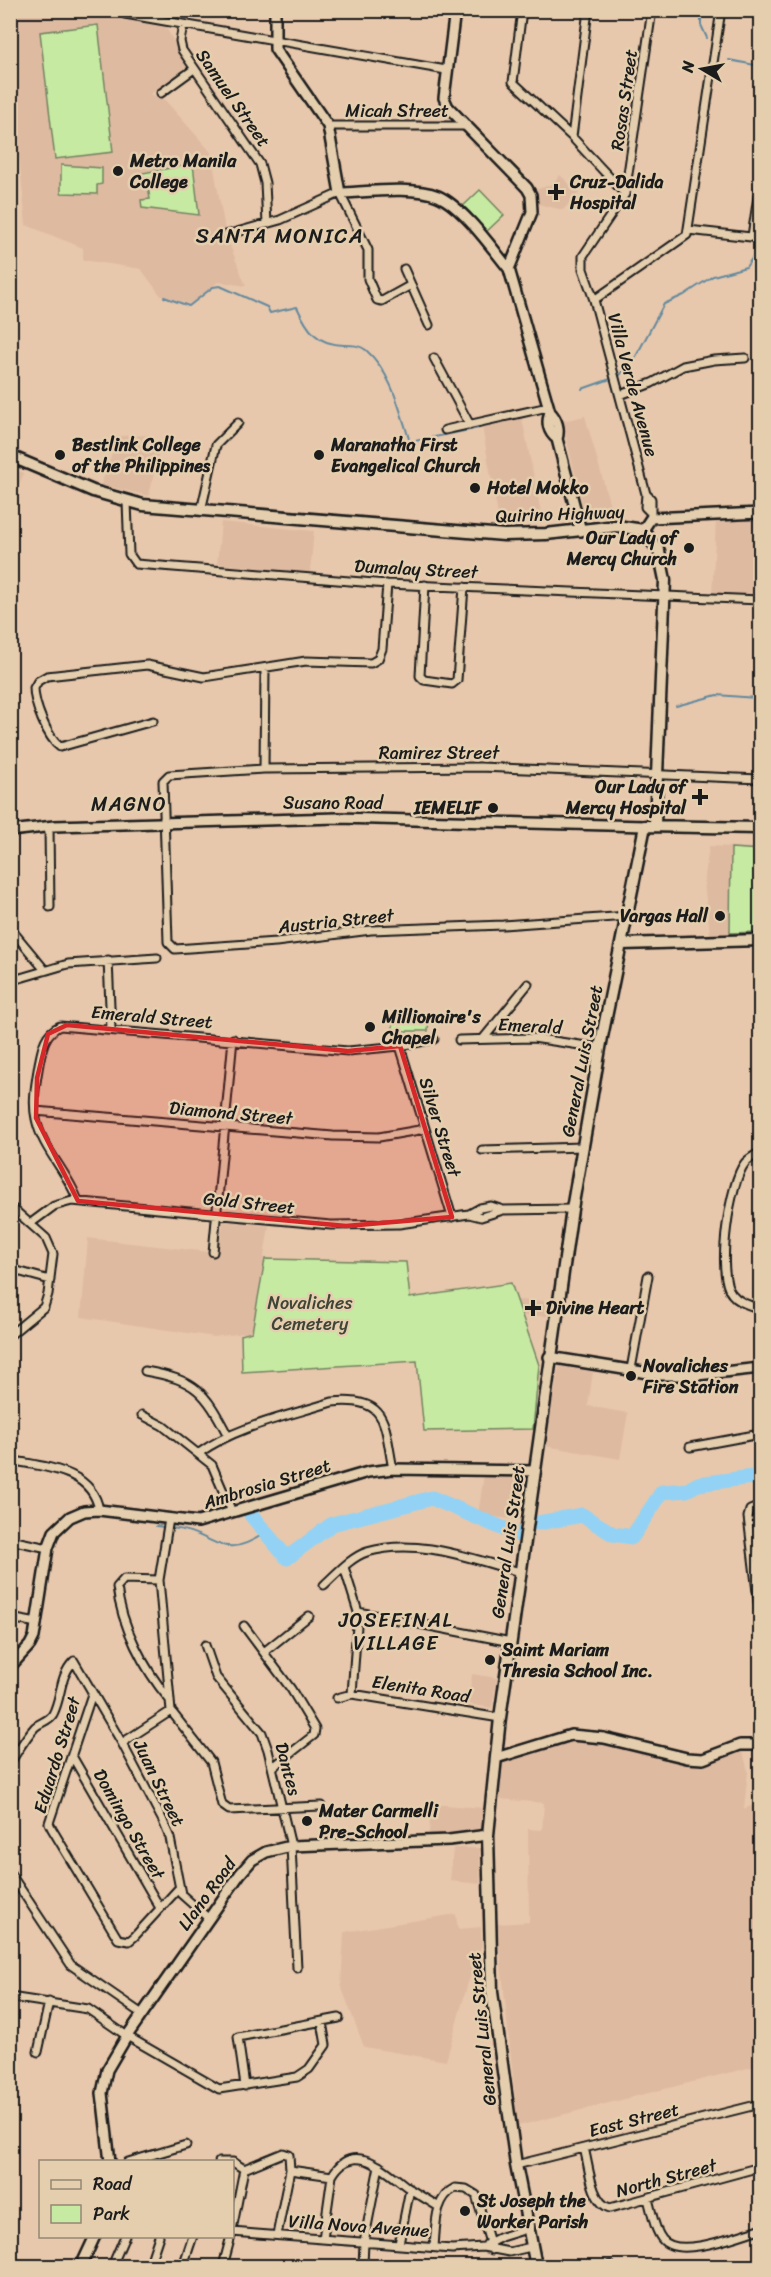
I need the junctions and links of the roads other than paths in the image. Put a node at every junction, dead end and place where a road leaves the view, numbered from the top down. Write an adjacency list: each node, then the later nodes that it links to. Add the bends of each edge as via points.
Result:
1 (275, 10): 9 (street)
2 (455, 10): 11 (street)
3 (522, 10): 15 (street, via 513,82)
4 (588, 10): 15 (street)
5 (652, 10): 18 (street, Rosas Street)
6 (721, 10): 20 (street)
7 (125, 14): 8 (street)
8 (183, 25): 9 (street); 10 (street, Samuel Street, via 180,46)
9 (274, 40): 11 (street); 13 (street, via 283,61)
10 (194, 69): 12 (street); 19 (street, Samuel Street, via 256,154 265,183)
11 (446, 70): 14 (street, via 446,104)
12 (161, 93)
13 (328, 126): 14 (street, Micah Street); 17 (street)
14 (466, 126): 25 (street, via 531,195 529,221)
15 (572, 137): 18 (street)
16 (760, 183): 22 (street)
17 (340, 193): 19 (street); 25 (street, via 406,192 439,197 458,210); 26 (street, via 368,250 368,279 377,300)
18 (625, 194): 27 (street, via 583,256 583,269)
19 (267, 224): 21 (street)
20 (688, 230): 22 (street); 27 (street, Villa Verde Avenue, via 683,239)
21 (226, 235)
22 (752, 236): 23 (street)
23 (760, 238)
24 (404, 268): 26 (street)
25 (509, 269): 32 (street)
26 (411, 285): 28 (street)
27 (594, 300): 31 (street, Villa Verde Avenue)
28 (429, 325)
29 (434, 358): 34 (street)
30 (745, 358): 31 (street, via 683,366)
31 (620, 395): 40 (street, Villa Verde Avenue, via 646,494 651,500)
32 (549, 410): 34 (street); 42 (street, via 559,432 557,439)
33 (238, 423): 38 (street, via 216,445)
34 (470, 425): 35 (street)
35 (445, 430)
36 (10, 456): 37 (main road, Quirino Highway)
37 (127, 502): 38 (main road, Quirino Highway); 43 (street, Dumalay Street, via 129,554 135,564)
38 (201, 511): 42 (main road, Quirino Highway, via 504,535)
39 (760, 513): 40 (street)
40 (650, 515): 41 (street)
41 (643, 530): 42 (main road, Quirino Highway, via 624,526); 46 (main road, Quirino Highway, via 659,551)
42 (581, 531)
43 (387, 584): 44 (street, Dumalay Street); 48 (street, via 384,642 375,662 306,662)
44 (425, 585): 45 (street, Dumalay Street); 45 (street, via 420,676 452,684 457,680)
45 (464, 587): 46 (street, Dumalay Street)
46 (665, 594): 47 (street, Dumalay Street); 51 (main road, Quirino Highway)
47 (760, 600)
48 (265, 668): 49 (street, via 204,677 147,665 47,676 34,688 45,722 60,747); 50 (street)
49 (153, 721)
50 (264, 769): 51 (street, Ramirez Street, via 480,767); 53 (street, Ramirez Street, via 169,775 163,781)
51 (657, 775): 52 (street, Ramirez Street); 54 (main road, Quirino Highway)
52 (760, 779)
53 (164, 823): 54 (street, Susano Road, via 339,818); 55 (street, Susano Road); 59 (street, Austria Street, via 168,942 175,950 371,930)
54 (650, 825): 56 (main road); 59 (main road, General Luis Street)
55 (49, 826): 57 (street, Susano Road); 58 (street)
56 (760, 828)
57 (10, 831)
58 (50, 908)
59 (628, 916): 62 (main road, General Luis Street)
60 (10, 928): 65 (street)
61 (760, 940): 62 (main road)
62 (622, 944): 74 (main road, General Luis Street)
63 (158, 958): 64 (street)
64 (108, 960): 65 (street); 68 (street)
65 (44, 969): 66 (street)
66 (10, 981)
67 (528, 984): 71 (street)
68 (111, 1029): 69 (street, Emerald Street); 75 (street, Emerald Street, via 67,1025 53,1029 44,1042)
69 (233, 1039): 73 (street, Emerald Street, via 348,1051); 76 (street)
70 (434, 1039): 73 (street, Emerald Street)
71 (483, 1039): 72 (street, Emerald); 74 (street, Emerald, via 533,1038)
72 (459, 1040)
73 (400, 1046): 77 (street, Silver Street)
74 (600, 1048): 78 (main road, General Luis Street)
75 (35, 1111): 76 (street, Diamond Street); 81 (street, Emerald Street, via 41,1135)
76 (225, 1127): 77 (street, Diamond Street, via 356,1137); 84 (street)
77 (425, 1129): 85 (street, Silver Street)
78 (583, 1147): 79 (street); 83 (main road, General Luis Street)
79 (482, 1150)
80 (760, 1152): 91 (street, via 744,1164 738,1176 723,1250 725,1282 731,1294)
81 (78, 1201): 84 (street, Gold Street); 86 (street, Gold Street, via 54,1206)
82 (10, 1206): 86 (street)
83 (572, 1209): 85 (street, Gold Street, via 503,1210 491,1206); 93 (main road, General Luis Street)
84 (216, 1215): 85 (street, Gold Street, via 356,1226); 87 (street)
85 (452, 1217)
86 (31, 1223): 90 (street, via 52,1247)
87 (213, 1252)
88 (10, 1269): 90 (street)
89 (648, 1276): 95 (street)
90 (50, 1280): 92 (street, via 44,1307)
91 (760, 1309)
92 (10, 1335)
93 (549, 1357): 95 (street); 104 (main road, General Luis Street)
94 (760, 1368): 95 (street, via 681,1376)
95 (631, 1369)
96 (145, 1371): 99 (street, via 177,1377 200,1393 212,1405)
97 (142, 1415): 101 (street, via 164,1426)
98 (760, 1434): 100 (street)
99 (228, 1437): 101 (street); 103 (street, via 332,1402 360,1401 383,1418)
100 (690, 1447)
101 (199, 1453): 107 (street, via 218,1474)
102 (10, 1460): 106 (street, via 60,1470 83,1480 95,1494)
103 (393, 1469): 104 (street, Ambrosia Street); 107 (street, Ambrosia Street, via 352,1476)
104 (535, 1471): 112 (main road, General Luis Street)
105 (760, 1506): 117 (street, via 750,1510 748,1517)
106 (99, 1510): 108 (street, Ambrosia Street); 110 (street, Ambrosia Street, via 70,1516 54,1532)
107 (232, 1512): 108 (street, Ambrosia Street, via 198,1522)
108 (168, 1522): 113 (street)
109 (10, 1540): 110 (street)
110 (48, 1548): 119 (street, Ambrosia Street)
111 (344, 1567): 112 (street, via 366,1552 414,1546); 114 (street); 115 (street)
112 (520, 1572): 121 (main road, General Luis Street)
113 (159, 1580): 128 (street); 128 (street, via 124,1579 117,1587 127,1624 154,1681)
114 (324, 1586)
115 (358, 1612): 121 (street); 126 (street)
116 (309, 1616): 123 (street)
117 (760, 1617)
118 (10, 1618): 119 (street)
119 (37, 1623): 124 (street, Ambrosia Street, via 30,1645)
120 (244, 1626): 123 (street)
121 (511, 1642): 130 (main road, General Luis Street)
122 (205, 1645): 136 (street, Dantes, via 216,1677 262,1732)
123 (264, 1652): 136 (street, via 315,1729 314,1735)
124 (10, 1667)
125 (92, 1694): 131 (street, Juan Street); 133 (street, Eduardo Street); 135 (street, Juan Street, via 74,1661 68,1666 55,1712 38,1724)
126 (352, 1694): 127 (street, Elenita Road); 130 (street, Elenita Road)
127 (337, 1698)
128 (169, 1699): 129 (street)
129 (171, 1711): 131 (street); 138 (street, via 211,1762 222,1805 236,1812)
130 (500, 1718): 134 (main road, General Luis Street)
131 (123, 1743): 142 (street, Juan Street, via 170,1838)
132 (760, 1745): 134 (street, via 740,1744 703,1759 571,1735)
133 (72, 1756): 143 (street, Domingo Street); 143 (street, Eduardo Street, via 50,1823 54,1834 118,1939 129,1941)
134 (496, 1758): 139 (main road, General Luis Street)
135 (10, 1763)
136 (273, 1767): 138 (street, Dantes)
137 (321, 1806): 138 (street)
138 (283, 1809): 140 (street, Dantes)
139 (489, 1835): 140 (street, Llano Road); 160 (main road, General Luis Street, via 491,1982)
140 (291, 1846): 144 (street, Llano Road, via 252,1860); 145 (street, Dantes)
141 (10, 1873): 148 (street, via 71,1965)
142 (179, 1888): 143 (street, Eduardo Street); 144 (street)
143 (160, 1908)
144 (208, 1918): 148 (street, Llano Road)
145 (297, 1968)
146 (10, 1997): 147 (street)
147 (49, 2002): 151 (street, via 88,2009); 152 (street)
148 (142, 2014): 151 (street, Llano Road)
149 (339, 2019): 150 (street)
150 (321, 2022): 153 (street, via 326,2045 303,2074); 153 (street, via 238,2037)
151 (127, 2036): 153 (street, via 213,2087); 157 (street, Llano Road, via 102,2081)
152 (38, 2052)
153 (245, 2086)
154 (760, 2103): 156 (street, East Street)
155 (186, 2145): 158 (street)
156 (584, 2148): 160 (street, East Street); 167 (street, North Street, via 597,2196 604,2206 617,2207)
157 (110, 2160)
158 (135, 2160)
159 (234, 2163): 163 (street)
160 (516, 2165): 170 (main road, General Luis Street)
161 (379, 2166): 165 (street, via 365,2160 349,2160 337,2167); 166 (street); 180 (street)
162 (760, 2167): 167 (street, North Street)
163 (244, 2169): 164 (street, via 283,2153 289,2155); 169 (street, Villa Nova Avenue)
164 (290, 2170): 165 (street); 173 (street)
165 (332, 2176): 179 (street)
166 (410, 2189): 168 (street); 182 (street)
167 (648, 2199): 171 (street, via 660,2238 674,2247 702,2245)
168 (439, 2207): 181 (street, via 448,2191 471,2191 478,2199); 183 (street)
169 (234, 2221)
170 (527, 2229): 181 (street); 185 (main road, General Luis Street)
171 (760, 2229)
172 (234, 2231): 173 (street, Villa Nova Avenue)
173 (277, 2235): 179 (street, Villa Nova Avenue)
174 (94, 2238): 187 (street)
175 (124, 2238): 188 (street)
176 (158, 2238): 189 (street)
177 (192, 2238): 190 (street)
178 (230, 2238): 191 (street)
179 (323, 2239): 180 (street, Villa Nova Avenue)
180 (364, 2242): 182 (street, Villa Nova Avenue); 193 (street)
181 (490, 2242): 184 (street); 186 (street)
182 (399, 2244): 183 (street, Villa Nova Avenue)
183 (434, 2247): 184 (street, Villa Nova Avenue)
184 (483, 2247): 186 (street, Villa Nova Avenue)
185 (531, 2247): 186 (street, Villa Nova Avenue, via 509,2252); 194 (main road, General Luis Street)
186 (492, 2250)
187 (81, 2266)
188 (112, 2266)
189 (149, 2266)
190 (183, 2266)
191 (223, 2266): 192 (street)
192 (240, 2266)
193 (363, 2266)
194 (536, 2266)

